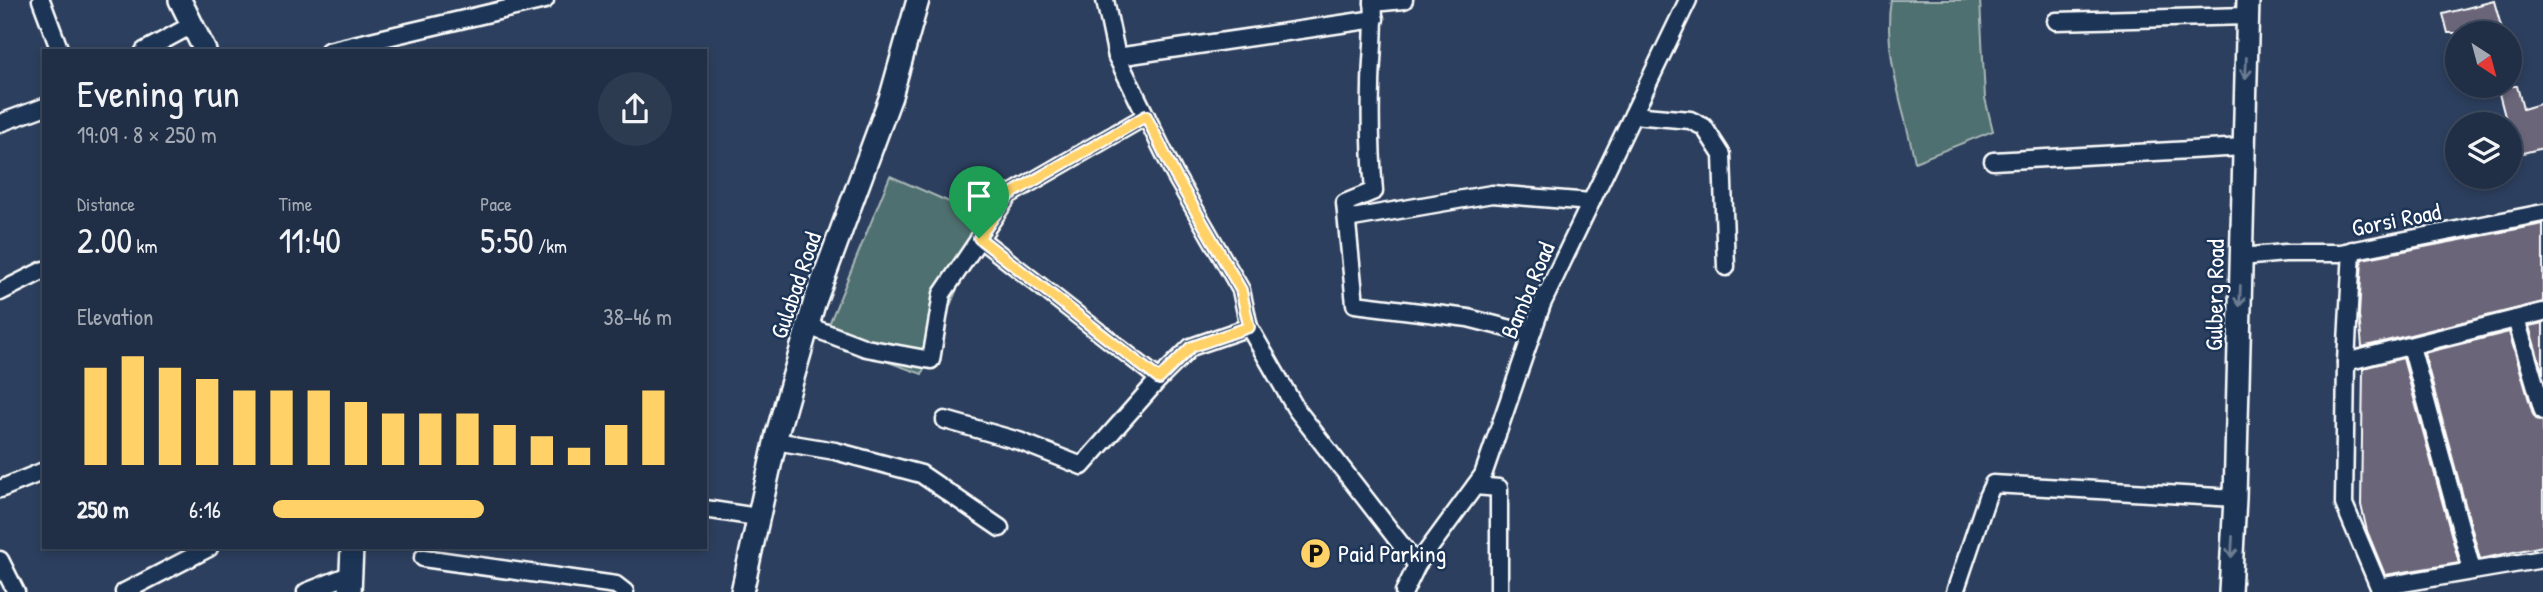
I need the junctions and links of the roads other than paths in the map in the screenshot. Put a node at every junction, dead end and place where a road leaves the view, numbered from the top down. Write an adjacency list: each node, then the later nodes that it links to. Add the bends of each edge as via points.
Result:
1 (41, 0): 12 (street)
2 (180, 0): 11 (street)
3 (545, 0): 15 (street)
4 (918, 0): 34 (street, Gulabad Road, via 891,96)
5 (1105, 0): 16 (street)
6 (1404, 0): 8 (street)
7 (1688, 0): 18 (street, Bamba Road)
8 (1374, 8): 16 (street); 25 (street, via 1374,191 1345,203)
9 (2248, 8): 10 (street); 21 (street, Gulberg Road, one-way to 21)
10 (2056, 21)
11 (192, 25): 13 (street); 14 (street)
12 (59, 49)
13 (148, 49)
14 (204, 49)
15 (337, 49)
16 (1117, 57): 19 (street)
17 (42, 108): 20 (street)
18 (1633, 115): 23 (street, Bamba Road); 29 (street, via 1690,120 1704,127 1722,155)
19 (1146, 116): 26 (street, via 1009,195); 35 (street, via 1241,290)
20 (0, 122)
21 (2244, 147): 22 (street); 28 (street, Gulberg Road)
22 (1993, 160)
23 (1591, 202): 25 (street, via 1492,194); 36 (street, Bamba Road)
24 (2543, 213): 27 (street, Gorsi Road)
25 (1347, 219): 36 (street, via 1355,304 1468,318)
26 (979, 238): 34 (street, via 942,294 931,360 866,348); 39 (street)
27 (2346, 252): 28 (street, Gorsi Road); 38 (street)
28 (2241, 257): 46 (street, Gulberg Road, one-way to 46)
29 (1726, 267)
30 (42, 271): 31 (street)
31 (0, 292)
32 (2543, 312): 33 (street)
33 (2516, 319): 37 (street); 40 (street)
34 (808, 326): 42 (street, Gulabad Road)
35 (1249, 327): 39 (street, via 1191,347); 55 (street, via 1296,409)
36 (1531, 334): 44 (street, Bamba Road, via 1483,475)
37 (2410, 346): 38 (street); 56 (street)
38 (2346, 362): 56 (street, via 2344,504 2379,587)
39 (1159, 379): 41 (street, via 1082,466)
40 (2543, 411)
41 (946, 420)
42 (775, 441): 48 (street, Gulabad Road); 49 (street, via 921,474)
43 (42, 472): 45 (street)
44 (1475, 486): 55 (street, Bamba Road); 64 (street, via 1499,488)
45 (0, 489)
46 (2235, 498): 65 (street, via 1993,484); 66 (street, Gulberg Road, one-way to 66)
47 (707, 509): 48 (street)
48 (757, 517): 62 (street, Gulabad Road)
49 (1000, 528)
50 (204, 549): 59 (street)
51 (352, 549): 57 (street)
52 (423, 558): 61 (street, via 616,585)
53 (2543, 559): 56 (street)
54 (0, 560): 58 (street)
55 (1417, 565): 63 (street, Bamba Road)
56 (2473, 570)
57 (350, 584): 60 (street)
58 (16, 592)
59 (124, 592)
60 (306, 592)
61 (625, 592)
62 (742, 592)
63 (1404, 592)
64 (1499, 592)
65 (1955, 592)
66 (2230, 592)

